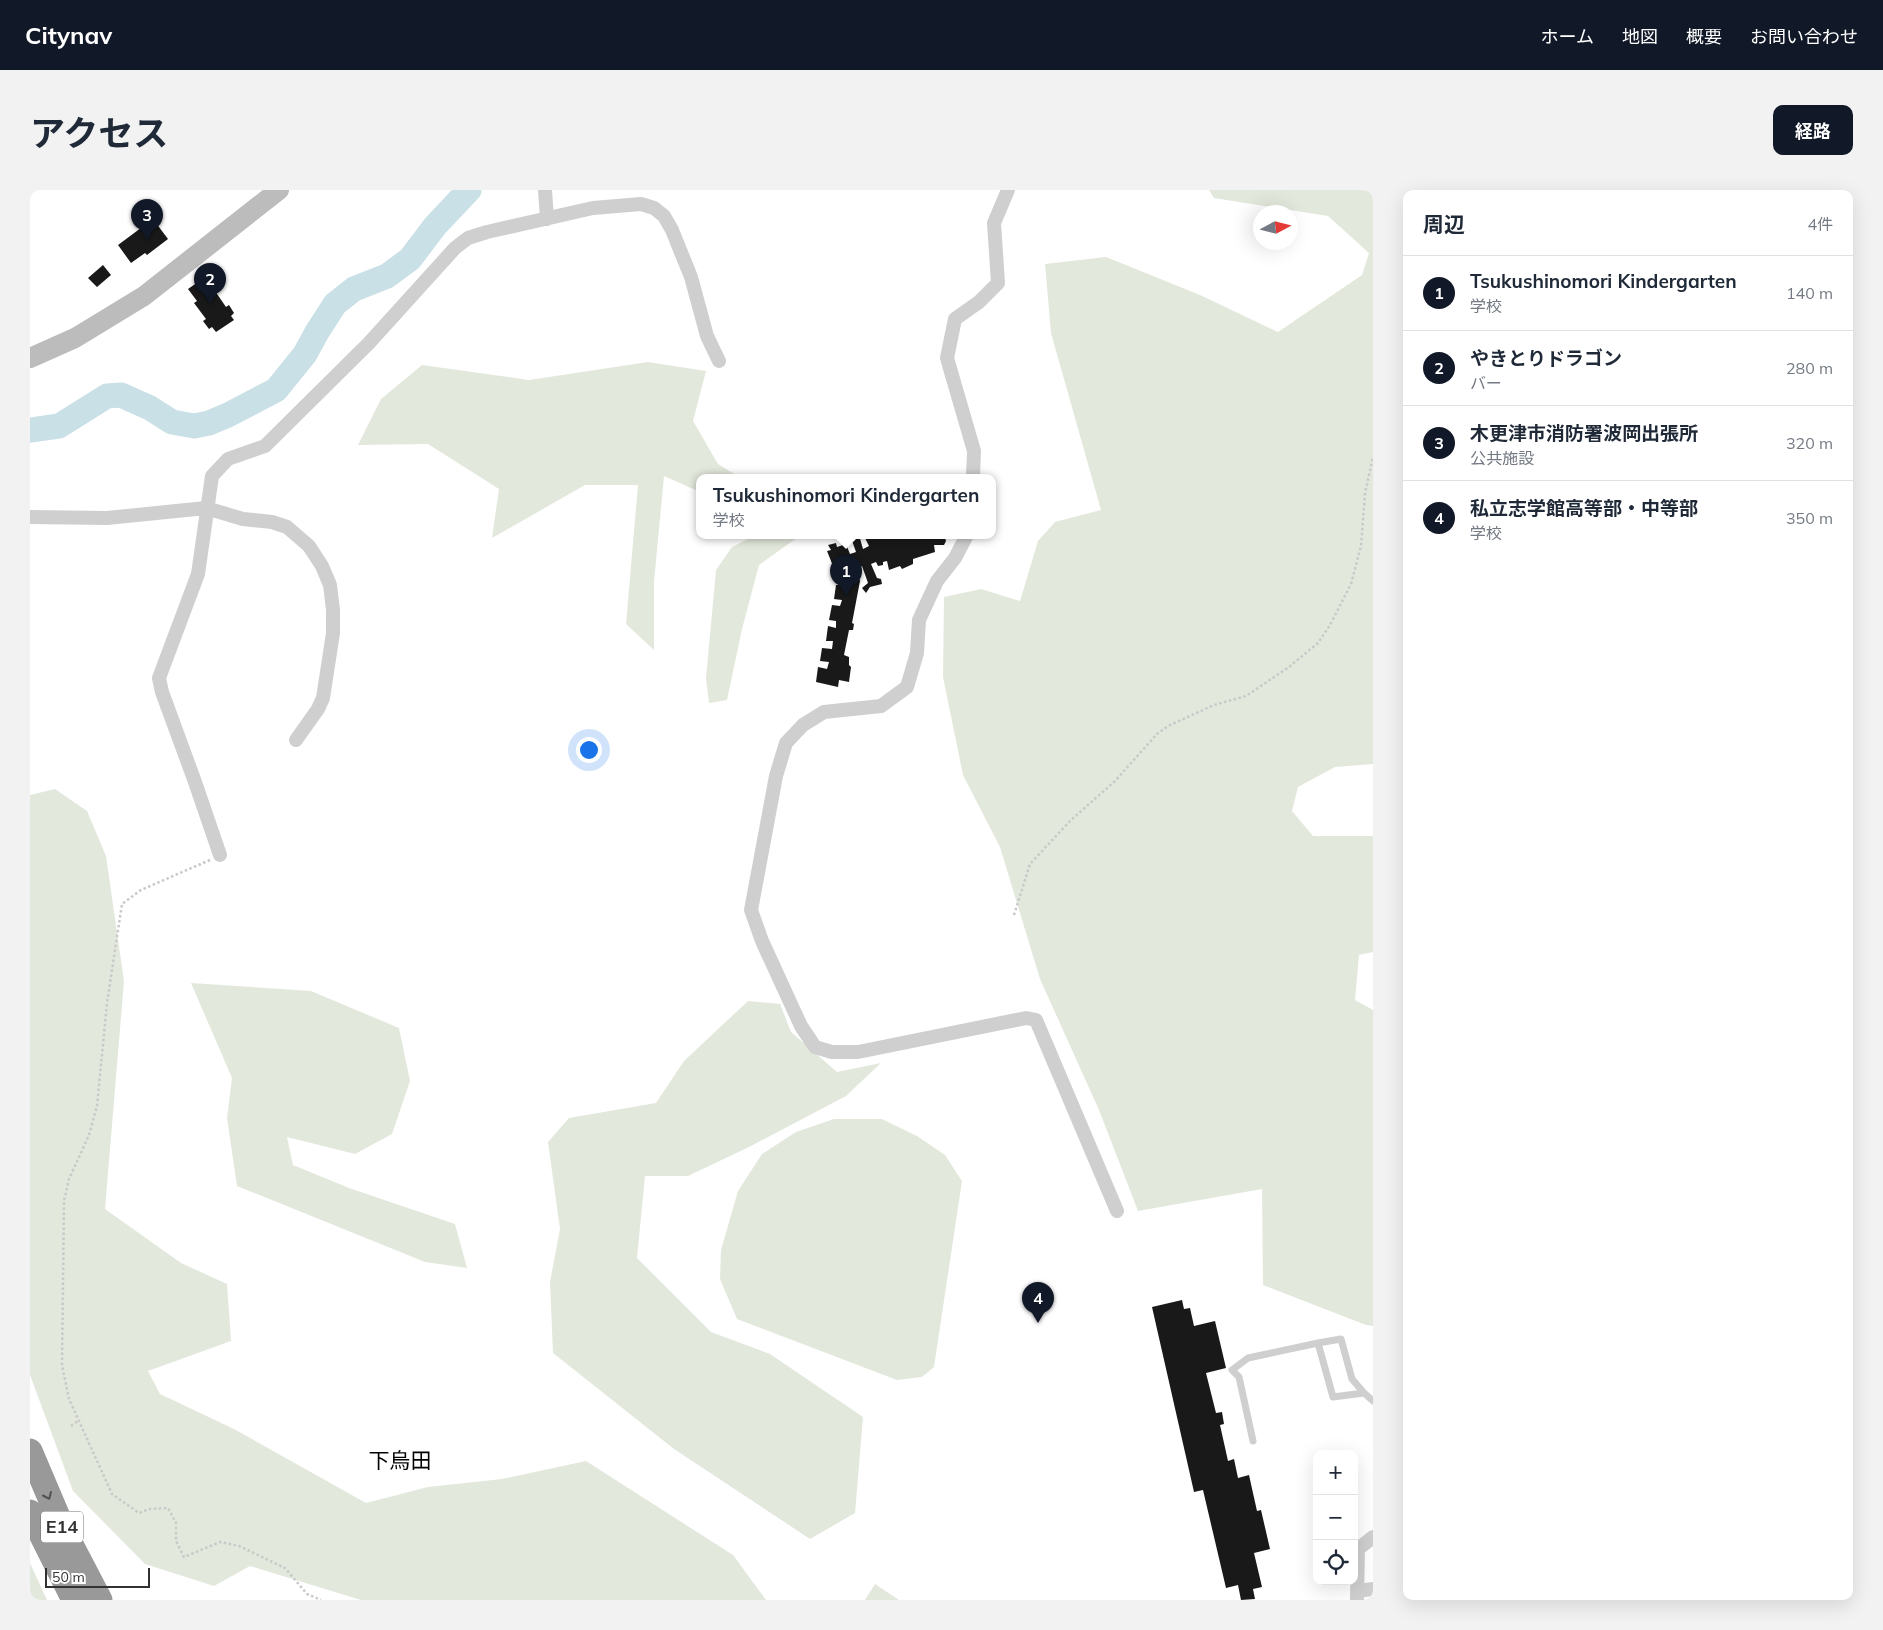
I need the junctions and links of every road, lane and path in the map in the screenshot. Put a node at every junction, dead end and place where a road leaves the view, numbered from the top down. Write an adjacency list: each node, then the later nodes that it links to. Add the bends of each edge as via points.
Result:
1 (279, 190): 5 (street, via 144,296 75,338)
2 (545, 190): 4 (street)
3 (1008, 190): 8 (street, via 994,223 998,283 956,319 947,358 974,451)
4 (547, 214): 6 (street, via 641,204 664,216 691,277 707,336); 9 (street, via 468,238 455,248 369,343 265,446 228,459 212,476)
5 (30, 358)
6 (719, 362)
7 (1373, 457): 14 (path, via 1365,493 1361,546 1351,584 1318,642 1289,667 1246,696 1214,705 1157,734 1115,781 1070,821 1030,864)
8 (974, 474)
9 (206, 508): 10 (street, via 108,518); 12 (street, via 287,527 310,546 330,585 333,633 323,698); 13 (street, via 198,574 160,678 162,692)
10 (30, 518)
11 (965, 539): 15 (street, via 937,581 919,620 917,653 907,687 881,706 824,712 803,725 786,743 776,776 752,910 762,941 801,1026 815,1047 832,1052 858,1052 1026,1018 1036,1020)
12 (296, 740)
13 (220, 855): 19 (path, via 141,890 122,904 107,1003 97,1106 64,1201 62,1365 69,1399)
14 (1014, 915)
15 (1118, 1211)
16 (1318, 1343): 17 (lane, via 1340,1339 1352,1379); 17 (lane, via 1333,1397); 21 (lane, via 1248,1358 1232,1370 1239,1377)
17 (1364, 1393): 18 (lane)
18 (1373, 1401)
19 (78, 1421): 20 (path); 29 (path, via 112,1494 139,1513 168,1508 176,1523 176,1540 184,1557 220,1542 239,1546 285,1568 307,1594)
20 (71, 1426)
21 (1253, 1441)
22 (30, 1451): 28 (highway, E14, one-way to 28, via 64,1531)
23 (30, 1512): 27 (highway, E14)
24 (1373, 1537): 26 (street, via 1358,1549)
25 (1373, 1589): 26 (street)
26 (1358, 1596)
27 (74, 1600)
28 (100, 1600)
29 (321, 1600)

